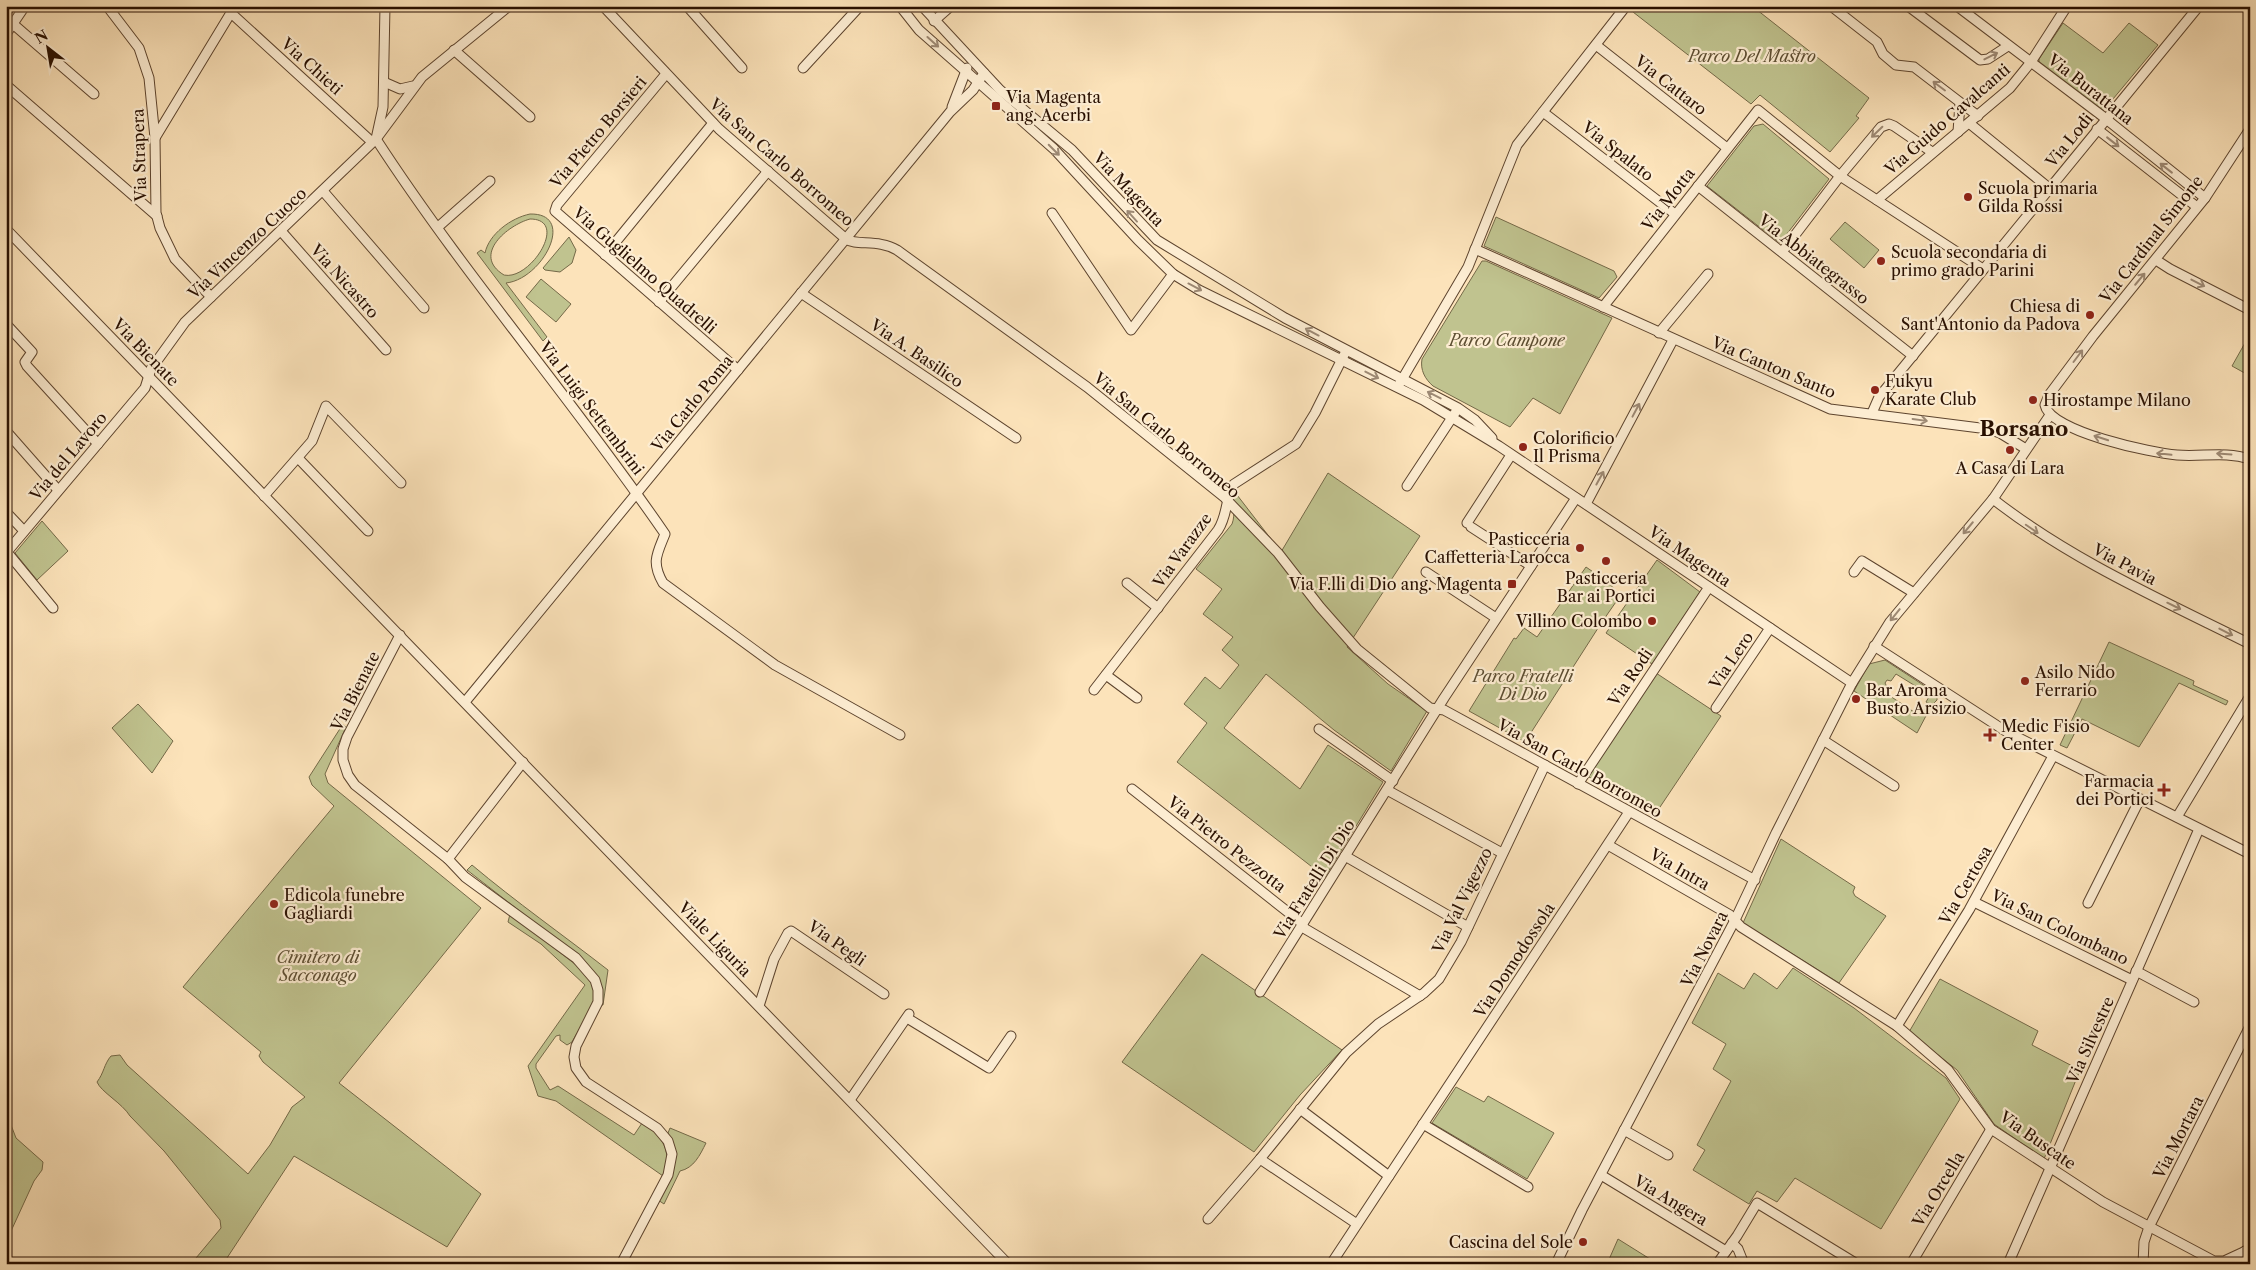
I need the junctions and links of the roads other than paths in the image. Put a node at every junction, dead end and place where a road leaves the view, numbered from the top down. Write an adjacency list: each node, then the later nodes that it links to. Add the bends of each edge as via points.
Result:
1 (25, 6): 19 (street)
2 (107, 6): 47 (street, Via Strapera, via 138,46 143,58 150,84)
3 (385, 6): 31 (street)
4 (509, 6): 23 (street, Via Vincenzo Cuoco)
5 (604, 6): 30 (street, Via San Carlo Borromeo)
6 (687, 6): 26 (street)
7 (860, 6): 27 (street)
8 (900, 6): 28 (street, Via Magenta, one-way to 28, via 916,27)
9 (922, 6): 18 (street, Via Magenta)
10 (951, 6): 18 (street)
11 (1626, 6): 21 (street)
12 (1831, 6): 36 (street, one-way to 12, via 1914,67 1896,65 1882,53 1877,42)
13 (1908, 6): 22 (street, one-way to 22, via 1980,60)
14 (1957, 6): 22 (street, Via Burattana)
15 (2067, 6): 24 (street, Via Guido Cavalcanti)
16 (2198, 6): 41 (street, Via Lodi)
17 (233, 10): 47 (street); 48 (street, Via Chieti)
18 (934, 21): 25 (street, Via Magenta)
19 (13, 24): 20 (street); 35 (street)
20 (6, 34)
21 (1596, 45): 38 (street); 49 (street, Via Cattaro)
22 (2008, 46): 24 (street, Via Burattana)
23 (454, 50): 34 (street, Via Vincenzo Cuoco); 40 (street)
24 (2031, 62): 39 (street, Via Guido Cavalcanti, via 2013,85); 41 (street, Via Burattana)
25 (975, 64): 28 (street); 29 (street, Via Magenta)
26 (742, 68)
27 (803, 68)
28 (966, 72): 32 (street, Via Magenta); 37 (street)
29 (984, 73): 32 (street); 67 (street, Via Magenta, one-way to 29, via 1072,150)
30 (666, 74): 42 (street, Via San Carlo Borromeo); 60 (street, Via Pietro Borsieri)
31 (384, 82): 34 (street, via 400,89); 48 (street, via 382,115)
32 (978, 83): 37 (street); 69 (street, Via Magenta, one-way to 69, via 1054,149)
33 (6, 84): 63 (street)
34 (413, 86): 48 (street, Via Vincenzo Cuoco)
35 (94, 94)
36 (1960, 103): 39 (street); 46 (street)
37 (950, 112): 68 (street, Via Carlo Poma)
38 (1543, 112): 62 (street, Via Spalato); 70 (street, via 1514,150)
39 (1978, 116): 43 (street, Via Guido Cavalcanti)
40 (530, 117)
41 (2105, 119): 44 (street, Via Lodi); 57 (street, Via Burattana, one-way to 41)
42 (713, 123): 51 (street, Via San Carlo Borromeo); 72 (street)
43 (1969, 123): 46 (street, Via Guido Cavalcanti); 55 (street)
44 (2097, 129): 55 (street, Via Lodi); 59 (street, Via Burattana, one-way to 59)
45 (2250, 129): 57 (street, Via Cardinal Simone)
46 (1958, 132): 50 (street, Via Guido Cavalcanti)
47 (155, 138): 63 (street, Via Strapera)
48 (374, 141): 56 (street, Via Vincenzo Cuoco); 64 (street, Via Luigi Settembrini)
49 (1727, 148): 52 (street, Via Motta, via 1760,110); 54 (street, Via Motta)
50 (1932, 152): 52 (street, one-way to 52, via 1887,124 1877,130); 58 (street, Via Guido Cavalcanti)
51 (768, 171): 68 (street, Via San Carlo Borromeo); 79 (street)
52 (1840, 176): 58 (street); 71 (street)
53 (490, 181): 64 (street)
54 (1698, 186): 62 (street, Via Motta); 71 (street, Via Abbiategrasso)
55 (2049, 188): 74 (street, Via Lodi)
56 (323, 191): 66 (street, Via Vincenzo Cuoco); 81 (street)
57 (2205, 198): 59 (street, Via Cardinal Simone)
58 (1877, 200): 74 (street)
59 (2197, 207): 73 (street, Via Cardinal Simone)
60 (555, 210): 72 (street, Via Guglielmo Quadrelli)
61 (1052, 213): 75 (street, via 1131,330)
62 (1676, 214): 80 (street, Via Motta)
63 (157, 216): 78 (street, Via Strapera, via 173,255)
64 (438, 227): 108 (street, Via Luigi Settembrini)
65 (6, 229): 91 (street, Via Bienate)
66 (280, 231): 78 (street, Via Vincenzo Cuoco); 86 (street, Via Nicastro)
67 (1147, 232): 69 (street); 87 (street, Via Magenta, one-way to 67, via 1187,260)
68 (846, 239): 77 (street, Via Carlo Poma); 112 (street, Via San Carlo Borromeo, via 881,243 897,250 1087,387 1224,497)
69 (1138, 240): 75 (street, Via Magenta)
70 (1475, 249): 80 (street, Via Canton Santo); 92 (street, via 1462,278)
71 (1782, 252): 88 (street, Via Abbiategrasso)
72 (605, 255): 79 (street, Via Guglielmo Quadrelli)
73 (2156, 260): 82 (street, one-way to 82); 95 (street, Via Cardinal Simone, one-way to 73, via 2045,405 2048,395)
74 (1983, 269): 88 (street, Via Lodi)
75 (1173, 274): 89 (street, Via Magenta, one-way to 89, via 1199,290)
76 (1708, 274): 84 (street)
77 (801, 293): 90 (street, Via Carlo Poma); 98 (street, Via A. Basilico)
78 (211, 297): 91 (street, Via Vincenzo Cuoco, via 178,330)
79 (659, 302): 90 (street, Via Guglielmo Quadrelli)
80 (1603, 307): 84 (street, Via Canton Santo)
81 (424, 308)
82 (2250, 310)
83 (6, 324): 99 (street, via 32,352 26,364)
84 (1659, 333): 85 (street, Via Canton Santo)
85 (1673, 340): 94 (street, Via Canton Santo, via 1830,409); 113 (street, one-way to 85)
86 (386, 350)
87 (1346, 350): 89 (street); 92 (street, Via Magenta)
88 (1913, 356): 94 (street, Via Lodi, via 1879,397)
89 (1342, 359): 92 (street, Via Magenta, one-way to 92); 112 (street, Via Varazze, via 1296,444 1238,481 1231,489)
90 (738, 370): 108 (street, Via Carlo Poma)
91 (149, 376): 99 (street, Via del Lavoro, via 145,388); 109 (street, Via Bienate)
92 (1400, 383): 93 (street, Via Magenta, one-way to 92); 96 (street, Via Magenta)
93 (1458, 408): 96 (street); 100 (street, Via Magenta, via 1475,420)
94 (1872, 413): 101 (street, Via Canton Santo, one-way to 101, via 1991,430)
95 (2050, 415): 101 (street); 104 (street, one-way to 95, via 2226,454 2179,455 2145,451 2095,436)
96 (1453, 417): 100 (street, Via Magenta); 106 (street)
97 (6, 431): 107 (street)
98 (1016, 438)
99 (98, 444): 107 (street, Via del Lavoro)
100 (1499, 446): 102 (street, Via Magenta)
101 (2026, 449): 111 (street)
102 (1511, 455): 110 (street, Via Magenta); 118 (street, via 1469,525)
103 (298, 458): 105 (street, via 316,435 326,406); 109 (street); 116 (street)
104 (2250, 459)
105 (401, 483)
106 (1407, 486)
107 (58, 490): 115 (street, Via del Lavoro)
108 (637, 493): 136 (street, Via Carlo Poma); 140 (street, Via Luigi Settembrini, via 665,534 655,560 663,583 774,665)
109 (264, 496): 128 (street, Via Bienate)
110 (1576, 498): 113 (street, Via Magenta); 118 (street, Via Fratelli Di Dio)
111 (1993, 499): 123 (street, one-way to 123); 129 (street, Via Pavia, one-way to 129, via 2039,534 2086,562)
112 (1228, 504): 125 (street, Via Varazze, via 1218,530); 138 (street, Via San Carlo Borromeo, via 1278,553 1357,649 1430,708)
113 (1586, 504): 122 (street, Via Magenta)
114 (6, 512): 115 (street)
115 (24, 531): 117 (street, Via del Lavoro)
116 (368, 531)
117 (7, 552): 124 (street)
118 (1531, 566): 126 (street, Via Fratelli Di Dio)
119 (1426, 572): 126 (street)
120 (1854, 572): 123 (street, via 1862,561)
121 (1127, 583): 125 (street, Via Varazze)
122 (1708, 587): 127 (street, Via Magenta); 146 (street, Via Rodi)
123 (1914, 593): 130 (street, one-way to 130)
124 (53, 608)
125 (1158, 608): 131 (street, Via Varazze)
126 (1496, 618): 138 (street, Via Fratelli Di Dio)
127 (1770, 628): 132 (street, Via Magenta); 137 (street, Via Lero)
128 (400, 635): 136 (street, Viale Liguria); 158 (street, Via Bienate, via 347,737 343,749 344,764 359,788)
129 (2250, 644)
130 (1874, 646): 132 (street, Via Novara); 142 (street, via 2007,732)
131 (1106, 675): 133 (street, Via Varazze); 135 (street)
132 (1852, 682): 141 (street, Via Novara)
133 (1094, 690)
134 (2250, 696): 152 (street)
135 (1137, 698)
136 (465, 702): 143 (street, Viale Liguria)
137 (1716, 708)
138 (1438, 710): 144 (street, Via San Carlo Borromeo, via 1444,710); 145 (street, Via Fratelli Di Dio)
139 (1319, 729): 145 (street)
140 (900, 735)
141 (1823, 740): 147 (street); 159 (street, Via Novara)
142 (2053, 756): 150 (street); 160 (street, Via Certosa)
143 (523, 762): 158 (street); 170 (street, Viale Liguria)
144 (1545, 766): 146 (street, Via San Carlo Borromeo); 155 (street, Via Val Vigezzo)
145 (1393, 781): 149 (street, Via Fratelli Di Dio)
146 (1578, 784): 151 (street, Via San Carlo Borromeo)
147 (1894, 786)
148 (1132, 789): 163 (street, Via Pietro Pezzotta)
149 (1387, 790): 155 (street); 157 (street, Via Fratelli Di Dio)
150 (2140, 799): 152 (street); 161 (street)
151 (1629, 812): 154 (street, Via Domodossola); 159 (street, Via San Carlo Borromeo)
152 (2177, 817): 153 (street)
153 (2199, 828): 156 (street); 165 (street, Via Silvestre)
154 (1608, 845): 162 (street, Via Intra); 176 (street, Via Domodossola)
155 (1502, 852): 164 (street, Via Val Vigezzo)
156 (2250, 854)
157 (1346, 856): 163 (street, Via Fratelli Di Dio); 164 (street)
158 (448, 859): 192 (street, Via Bienate, via 465,877 571,954 588,971 597,984 598,998 576,1046 577,1072 590,1085 655,1126 669,1144 672,1157 669,1173)
159 (1755, 880): 162 (street, Via Novara)
160 (1974, 902): 165 (street, Via San Colombano); 171 (street, Via Certosa)
161 (2088, 903)
162 (1735, 920): 171 (street, Via Buscate, via 1741,927); 178 (street, Via Novara)
163 (1302, 925): 166 (street, Via Fratelli Di Dio); 168 (street, Via Pietro Pezzotta)
164 (1468, 927): 168 (street, Via Val Vigezzo, via 1443,972)
165 (2134, 976): 169 (street, Via San Colombano); 181 (street, Via Silvestre)
166 (1260, 992)
167 (884, 994): 170 (street, Via Pegli, via 791,931 774,959)
168 (1420, 996): 175 (street, Via Val Vigezzo, via 1382,1020 1359,1040)
169 (2194, 1002)
170 (759, 1006): 174 (street, Viale Liguria)
171 (1897, 1026): 177 (street, Via Buscate, via 1948,1070)
172 (2250, 1026): 187 (street, Via Mortara)
173 (1011, 1036): 174 (street, via 991,1067 987,1068 908,1016)
174 (850, 1100): 193 (street, Viale Liguria)
175 (1300, 1109): 180 (street, Via Val Vigezzo); 183 (street)
176 (1424, 1124): 183 (street, Via Domodossola); 184 (street)
177 (1991, 1129): 181 (street, Via Buscate); 199 (street, Via Orcella)
178 (1624, 1130): 179 (street); 182 (street, Via Novara)
179 (1668, 1155)
180 (1260, 1159): 185 (street, Via Val Vigezzo); 186 (street)
181 (2050, 1168): 187 (street, Via Buscate, via 2098,1200); 200 (street, Via Silvestre)
182 (1601, 1175): 190 (street, Via Angera); 195 (street, Via Novara)
183 (1389, 1176): 186 (street, Via Domodossola)
184 (1528, 1187)
185 (1208, 1219)
186 (1358, 1224): 194 (street, Via Domodossola)
187 (2149, 1227): 191 (street, Via Buscate, via 2211,1260); 201 (street, Via Mortara, via 2144,1242)
188 (1732, 1243): 190 (street); 197 (street); 198 (street, via 1757,1203)
189 (2247, 1250): 191 (street); 202 (street)
190 (1726, 1251): 196 (street)
191 (2228, 1262)
192 (621, 1264)
193 (1008, 1264)
194 (1331, 1264)
195 (1556, 1264)
196 (1717, 1264)
197 (1744, 1264)
198 (1857, 1264)
199 (1911, 1264)
200 (2008, 1264)
201 (2143, 1264)
202 (2247, 1264)

